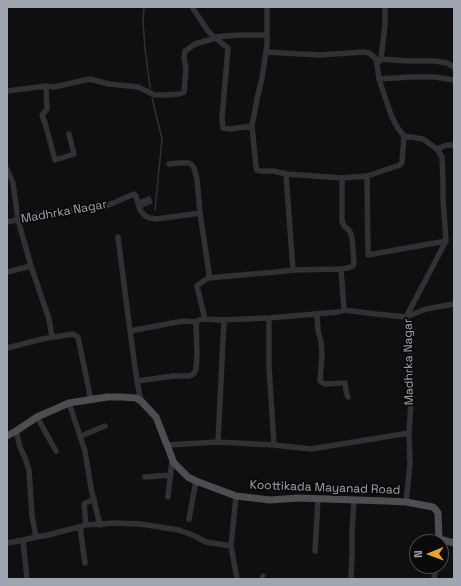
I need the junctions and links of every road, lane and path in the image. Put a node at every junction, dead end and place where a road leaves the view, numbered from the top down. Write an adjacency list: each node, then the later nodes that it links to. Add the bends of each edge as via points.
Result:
1 (192, 7): 5 (street)
2 (267, 7): 4 (street)
3 (385, 7): 7 (street)
4 (267, 35): 5 (street); 6 (street)
5 (215, 38): 12 (street, via 195,44 185,51 186,68 182,94 154,95 138,86 109,84 90,79 54,87); 14 (street, via 228,48 223,128)
6 (266, 52): 8 (street, via 319,55 364,52 374,57); 14 (street)
7 (381, 58): 8 (street); 9 (street, via 435,61)
8 (377, 64): 10 (street)
9 (454, 67)
10 (379, 79): 11 (street, via 434,77); 16 (street, via 391,114)
11 (454, 80)
12 (46, 86): 13 (street); 15 (street, via 47,109 42,115 55,160 74,154)
13 (7, 91)
14 (252, 126): 21 (street, via 256,168 260,171)
15 (69, 134)
16 (404, 136): 18 (street, via 423,139); 22 (street, via 400,165)
17 (454, 145): 18 (street)
18 (437, 149): 28 (street, via 442,157)
19 (169, 164): 24 (street, via 189,163 193,166 197,179)
20 (7, 169): 25 (street, via 13,182)
21 (286, 174): 23 (street); 31 (street)
22 (367, 176): 23 (street); 28 (street, via 368,255)
23 (342, 178): 30 (street, via 342,221 352,237 354,263 353,266)
24 (200, 213): 25 (street, Madhrka Nagar, via 150,218 140,210 134,194 104,207 45,213); 33 (street)
25 (18, 220): 26 (street, Madhrka Nagar); 29 (street)
26 (7, 222)
27 (118, 237): 42 (street)
28 (446, 241): 37 (street, Madhrka Nagar)
29 (31, 266): 32 (street); 43 (street, via 49,319)
30 (340, 269): 31 (street); 35 (street)
31 (293, 270): 33 (street)
32 (7, 272)
33 (208, 278): 39 (street, via 197,286)
34 (454, 304): 37 (street)
35 (344, 310): 36 (street); 37 (street)
36 (317, 314): 38 (street); 46 (street, via 322,355 320,381 325,384 346,383)
37 (406, 317): 53 (street, Madhrka Nagar, via 412,383)
38 (269, 318): 40 (street); 58 (street)
39 (205, 319): 40 (street); 41 (street)
40 (224, 320): 56 (street)
41 (196, 322): 42 (street, via 183,321); 45 (street, via 196,369 192,375)
42 (130, 331): 45 (street)
43 (52, 337): 44 (street); 47 (street, via 73,334 78,337)
44 (7, 348)
45 (137, 381): 48 (street)
46 (348, 397)
47 (91, 400): 48 (main road, via 122,397); 49 (main road)
48 (141, 401): 57 (main road, Koottikada Mayanad Road, via 156,417)
49 (69, 403): 50 (main road); 55 (street)
50 (37, 417): 52 (main road); 59 (street)
51 (106, 426): 55 (street)
52 (16, 431): 54 (main road); 74 (street, via 29,470)
53 (409, 433): 58 (street, via 311,449); 69 (street, Madhrka Nagar, via 410,464)
54 (7, 436)
55 (81, 436): 66 (street)
56 (218, 442): 57 (street); 58 (street)
57 (167, 445): 60 (main road, Koottikada Mayanad Road)
58 (274, 445)
59 (56, 451)
60 (172, 457): 61 (street); 63 (main road, Koottikada Mayanad Road, via 174,463 188,477)
61 (171, 475): 62 (street); 65 (street)
62 (145, 477)
63 (196, 481): 64 (main road, Koottikada Mayanad Road); 70 (street)
64 (236, 496): 67 (main road, Koottikada Mayanad Road, via 270,500); 77 (street)
65 (168, 497)
66 (94, 499): 71 (street); 72 (street, via 84,504)
67 (318, 499): 68 (main road, Koottikada Mayanad Road); 78 (street)
68 (354, 500): 69 (main road, Koottikada Mayanad Road); 82 (street)
69 (406, 502): 73 (main road, Koottikada Mayanad Road, via 433,507 438,514)
70 (189, 519)
71 (100, 525): 72 (street); 77 (street, via 140,524 179,530 206,542)
72 (83, 526): 74 (street); 79 (street)
73 (439, 534)
74 (36, 537): 75 (street)
75 (23, 540): 76 (street); 80 (street)
76 (7, 543)
77 (231, 546): 81 (street)
78 (315, 551)
79 (85, 563)
80 (27, 579)
81 (237, 579)
82 (351, 579)

